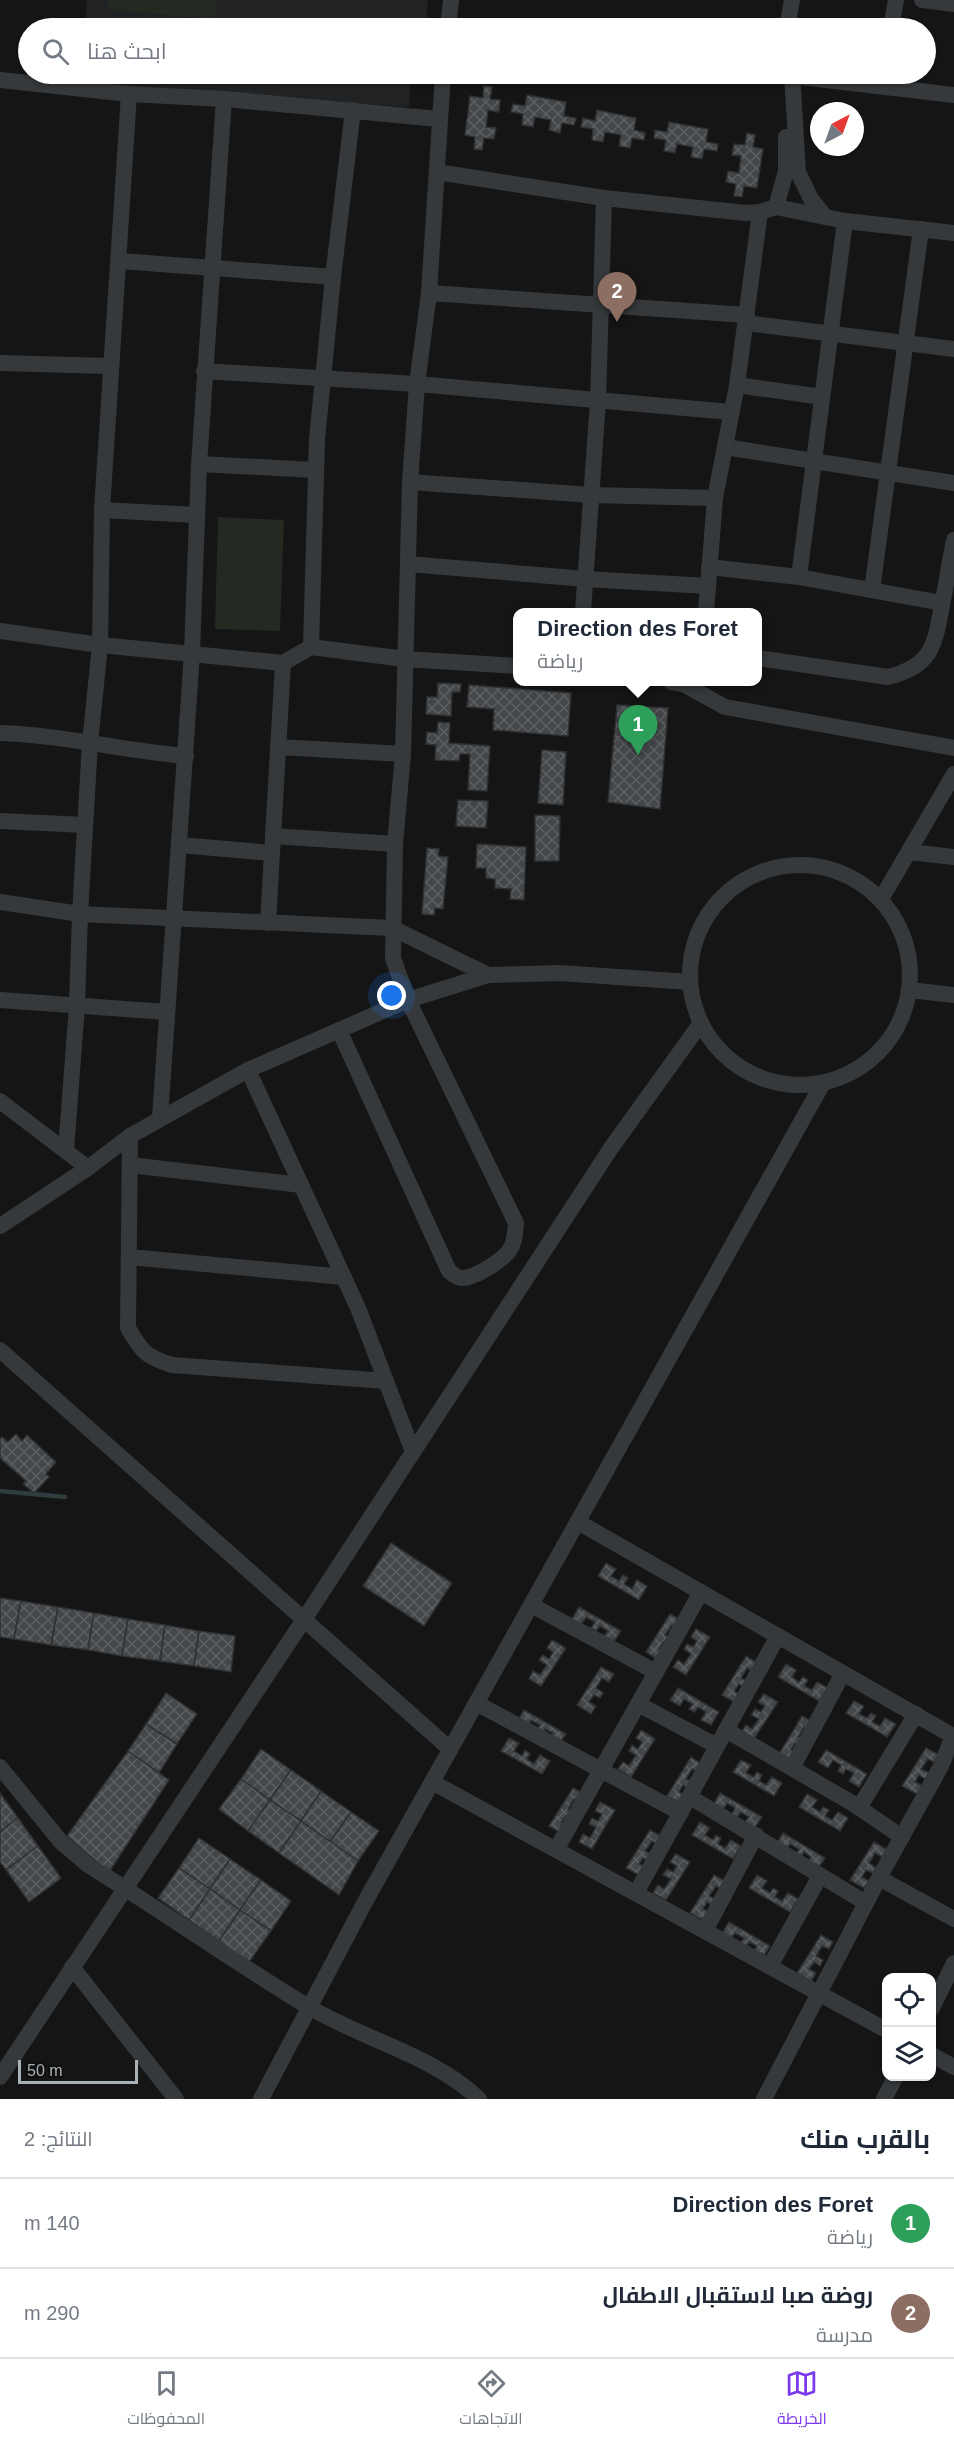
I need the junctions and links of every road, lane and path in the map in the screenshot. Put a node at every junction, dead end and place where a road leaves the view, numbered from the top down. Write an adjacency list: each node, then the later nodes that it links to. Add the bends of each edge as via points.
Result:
1 (450, 0): 7 (street)
2 (792, 0): 8 (street)
3 (800, 0): 9 (street)
4 (896, 0): 10 (street)
5 (922, 0): 6 (street)
6 (954, 4)
7 (449, 18)
8 (789, 18)
9 (797, 18)
10 (893, 18)
11 (0, 81): 12 (street)
12 (18, 83)
13 (30, 84): 18 (street)
14 (442, 84): 22 (street)
15 (789, 84): 25 (street, via 786,171)
16 (790, 84): 26 (street, via 798,172)
17 (907, 84): 19 (street)
18 (129, 94): 20 (street); 30 (street)
19 (954, 94)
20 (224, 99): 21 (street); 31 (street)
21 (353, 110): 22 (street); 32 (street)
22 (439, 119): 23 (street)
23 (437, 172): 24 (street); 33 (street)
24 (604, 198): 25 (street, via 746,213); 34 (street)
25 (768, 209): 26 (street); 35 (street)
26 (824, 215): 27 (street)
27 (845, 221): 28 (street); 36 (street)
28 (921, 229): 29 (street); 37 (street)
29 (954, 232)
30 (120, 261): 31 (street); 40 (street)
31 (211, 269): 32 (street); 41 (street)
32 (333, 277): 42 (street)
33 (429, 293): 34 (street); 43 (street)
34 (601, 304): 35 (street); 46 (street)
35 (746, 319): 36 (street); 44 (street)
36 (830, 332): 37 (street); 45 (street)
37 (905, 342): 38 (street); 52 (street)
38 (954, 349)
39 (0, 363): 40 (street)
40 (110, 366): 57 (street)
41 (204, 372): 42 (street); 50 (street)
42 (322, 378): 43 (street); 51 (street)
43 (417, 384): 46 (street); 53 (street)
44 (736, 386): 45 (street); 47 (street)
45 (822, 398): 49 (street)
46 (598, 402): 47 (street); 55 (street)
47 (730, 412): 48 (street)
48 (725, 447): 49 (street); 56 (street)
49 (814, 461): 52 (street); 62 (street)
50 (198, 464): 51 (street); 58 (street)
51 (315, 470): 71 (street)
52 (888, 474): 54 (street); 65 (street)
53 (410, 482): 55 (street); 60 (street)
54 (954, 483)
55 (591, 495): 56 (street); 63 (street)
56 (715, 498): 61 (street)
57 (102, 510): 58 (street); 70 (street)
58 (196, 515): 72 (street)
59 (954, 540): 66 (street)
60 (408, 564): 63 (street); 73 (street)
61 (709, 567): 62 (street); 64 (street)
62 (799, 577): 65 (street)
63 (586, 579): 64 (street); 67 (street)
64 (708, 586): 68 (street)
65 (872, 590): 66 (street)
66 (942, 603): 74 (street, via 935,642 906,673 888,677)
67 (583, 608)
68 (706, 608)
69 (0, 631): 70 (street)
70 (99, 645): 72 (street); 79 (street)
71 (311, 647): 73 (street); 75 (street)
72 (192, 653): 75 (street); 83 (street)
73 (405, 659): 76 (street); 82 (street)
74 (762, 659)
75 (283, 663): 80 (street)
76 (513, 666)
77 (700, 688): 81 (street, via 725,707)
78 (0, 733): 79 (street)
79 (90, 743): 83 (street); 86 (street)
80 (278, 747): 82 (street); 87 (street)
81 (954, 748)
82 (403, 754): 88 (street)
83 (186, 756): 89 (street)
84 (954, 774): 90 (street)
85 (0, 821): 86 (street)
86 (85, 825): 95 (street)
87 (273, 836): 88 (street); 91 (street)
88 (395, 844): 98 (street)
89 (180, 845): 91 (street); 96 (street)
90 (909, 852): 92 (street); 93 (street)
91 (272, 853): 97 (street)
92 (954, 857)
93 (881, 899): 100 (street, via 854,878 822,866 789,864 756,873 727,891 705,917 692,948); 101 (street, via 900,926 910,958)
94 (0, 902): 95 (street)
95 (80, 914): 96 (street); 105 (street)
96 (175, 917): 97 (street); 106 (street)
97 (268, 923): 98 (street)
98 (392, 928): 99 (street); 104 (street, via 393,958)
99 (488, 975): 100 (street, via 560,973); 104 (street)
100 (690, 982): 107 (street)
101 (910, 990): 102 (street); 110 (street, via 900,1023 881,1050 855,1071)
102 (954, 995)
103 (0, 1000): 105 (street)
104 (408, 1000): 108 (street); 108 (street, via 516,1223 510,1250 498,1262 468,1278 457,1278 449,1271)
105 (77, 1006): 106 (street); 114 (street)
106 (167, 1012): 112 (street)
107 (701, 1023): 110 (street, via 717,1048 739,1067 766,1080 794,1085); 123 (street, via 611,1148)
108 (339, 1030): 109 (street)
109 (248, 1070): 112 (street); 117 (street)
110 (823, 1083): 124 (street)
111 (0, 1101): 114 (street)
112 (160, 1118): 113 (street)
113 (130, 1136): 115 (street); 116 (street)
114 (66, 1150): 116 (street)
115 (130, 1165): 117 (street); 119 (street)
116 (88, 1168): 118 (street)
117 (301, 1185): 120 (street)
118 (2, 1222)
119 (129, 1257): 120 (street); 122 (street, via 128,1328 139,1347 153,1359 172,1365)
120 (344, 1276): 122 (street)
121 (0, 1350): 127 (street)
122 (386, 1381): 123 (street)
123 (413, 1452): 127 (street)
124 (578, 1522): 125 (street); 126 (street)
125 (701, 1592): 128 (street); 129 (street)
126 (531, 1605): 129 (street); 131 (street)
127 (305, 1618): 137 (street); 150 (street)
128 (778, 1636): 130 (street); 134 (street)
129 (656, 1672): 132 (street)
130 (843, 1673): 133 (street); 139 (street)
131 (476, 1703): 137 (street); 140 (street)
132 (638, 1704): 136 (street); 140 (street)
133 (915, 1714): 135 (street); 143 (street)
134 (726, 1730): 136 (street); 139 (street)
135 (954, 1733): 146 (street, via 941,1766)
136 (717, 1746): 142 (street)
137 (450, 1749): 141 (street)
138 (0, 1767): 150 (street, via 62,1842 88,1865)
139 (792, 1768): 143 (street)
140 (600, 1770): 144 (street); 147 (street)
141 (432, 1782): 147 (street); 160 (street)
142 (690, 1797): 144 (street); 145 (street)
143 (859, 1808): 146 (street)
144 (681, 1813): 151 (street)
145 (756, 1835): 148 (street); 154 (street)
146 (902, 1837): 149 (street)
147 (556, 1850): 151 (street)
148 (820, 1876): 152 (street); 156 (street)
149 (879, 1878): 152 (street); 153 (street)
150 (125, 1888): 157 (street); 160 (street)
151 (636, 1893): 154 (street)
152 (866, 1903): 158 (street)
153 (954, 1919)
154 (705, 1931): 156 (street)
155 (954, 1963): 159 (street)
156 (770, 1966): 158 (street)
157 (72, 1967): 164 (street); 166 (street)
158 (818, 1992): 161 (street); 169 (street)
159 (936, 1999)
160 (309, 2007): 167 (street); 168 (street, via 438,2070)
161 (882, 2028)
162 (936, 2057): 163 (street)
163 (954, 2067)
164 (0, 2077)
165 (893, 2081): 170 (street)
166 (176, 2099)
167 (261, 2099)
168 (479, 2099)
169 (764, 2099)
170 (884, 2099)

